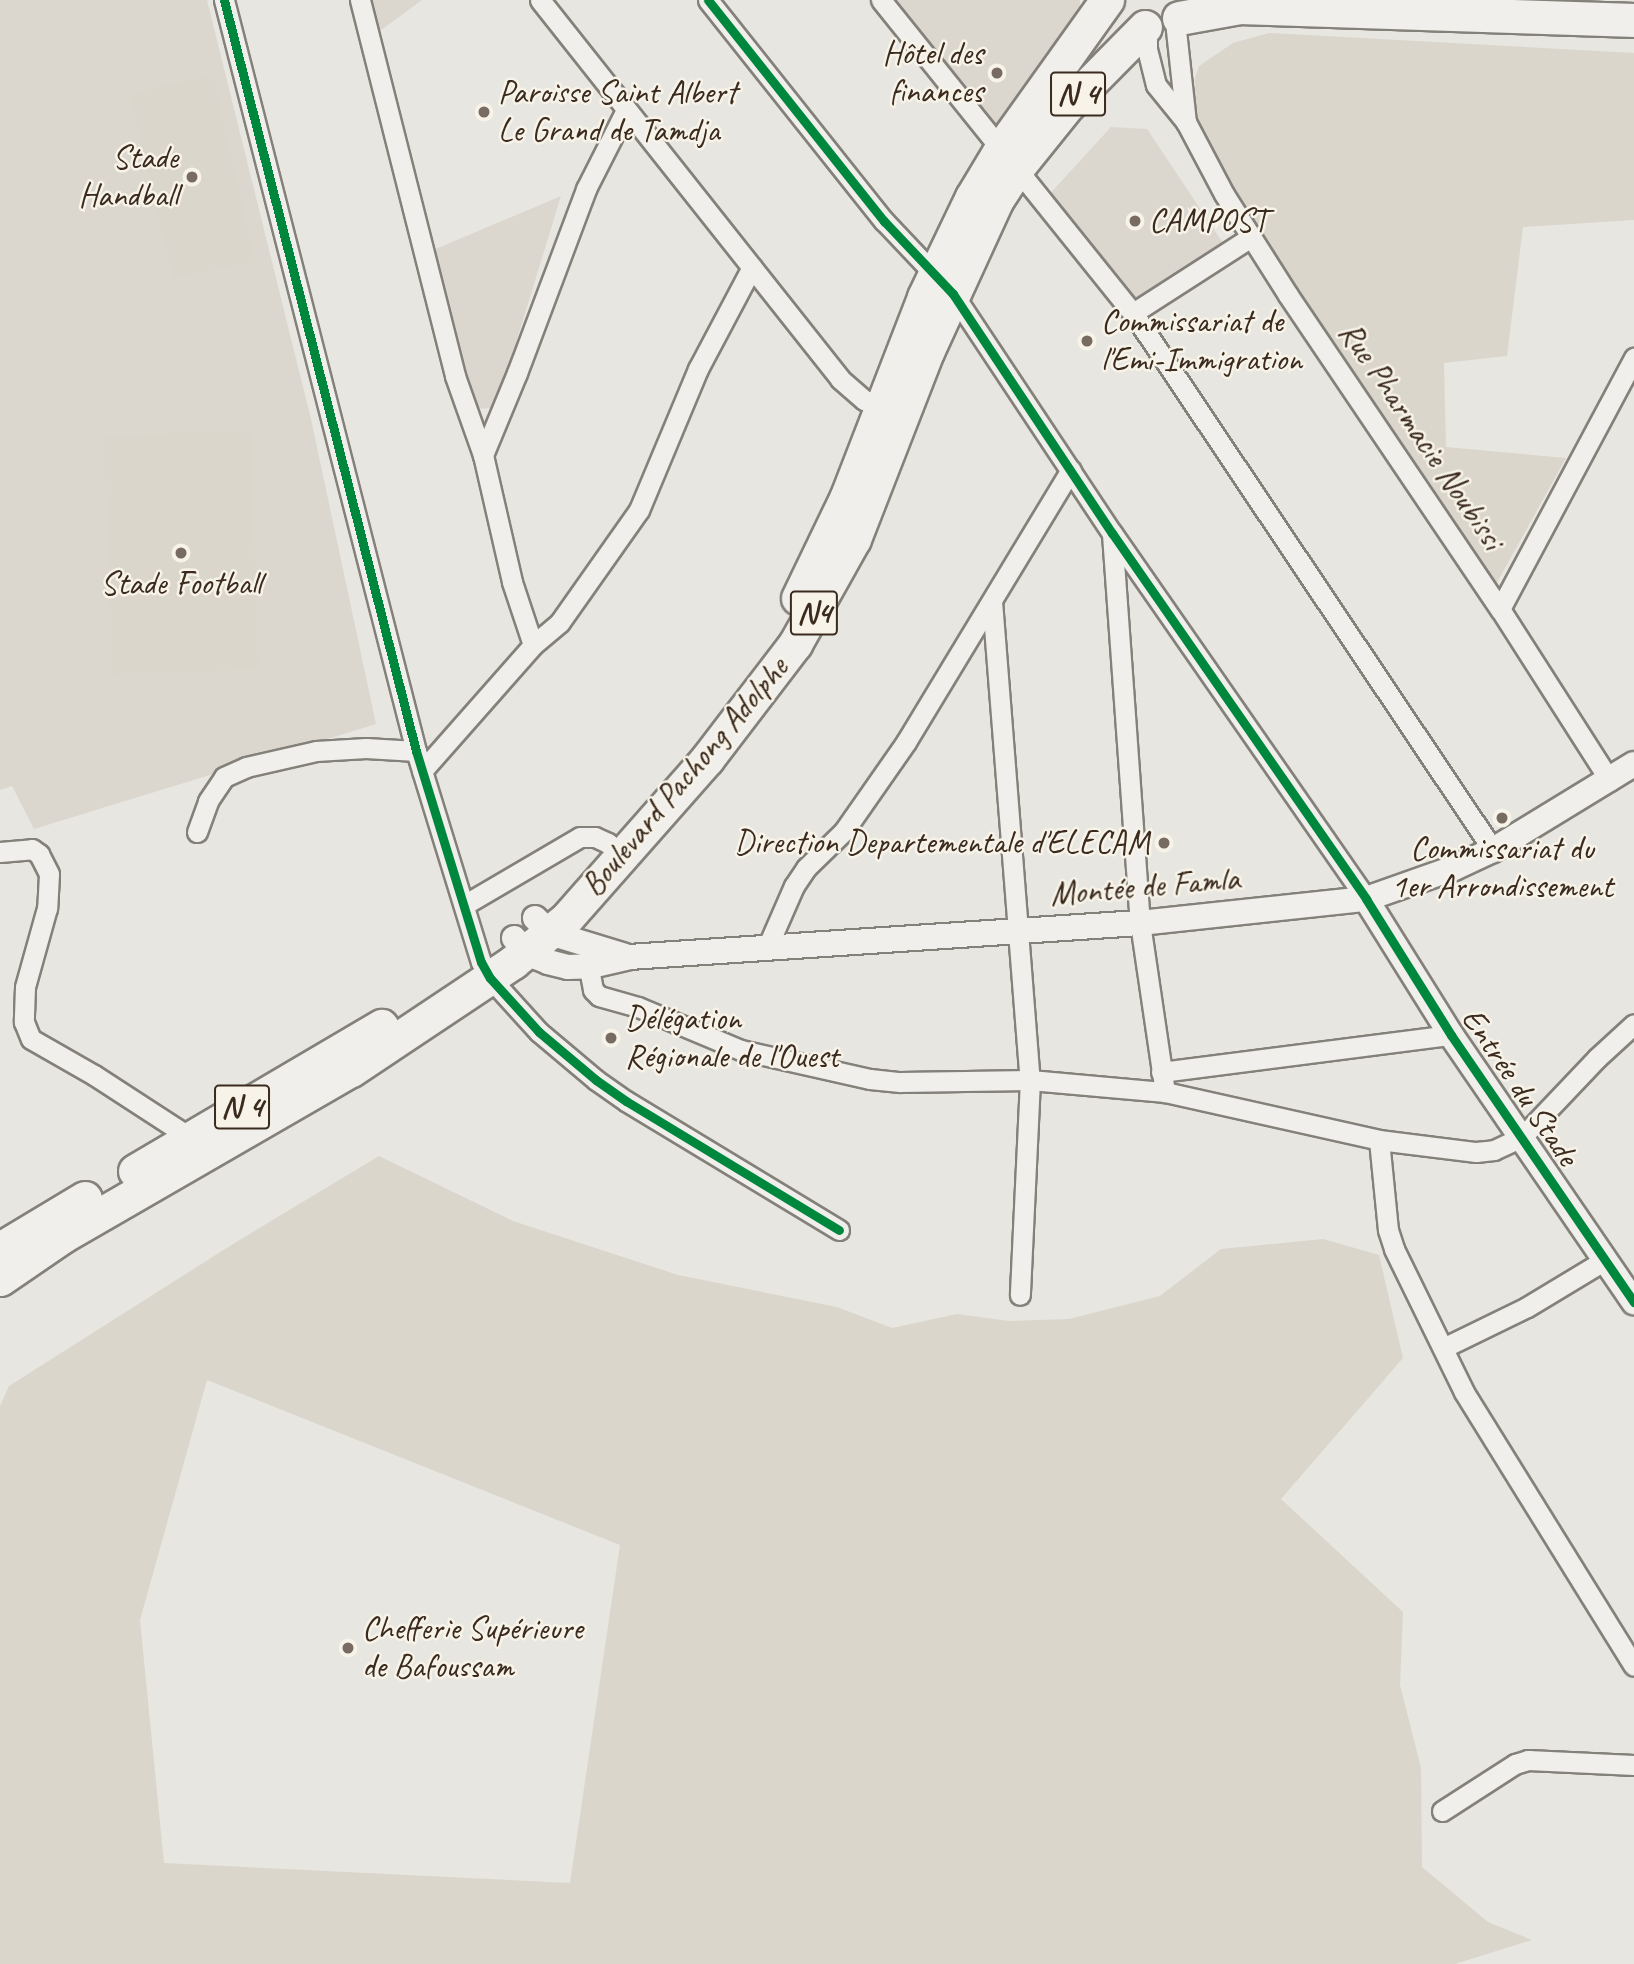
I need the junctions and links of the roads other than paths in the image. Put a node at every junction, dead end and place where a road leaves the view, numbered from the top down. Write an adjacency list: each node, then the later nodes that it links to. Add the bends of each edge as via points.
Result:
1 (224, 0): 24 (street)
2 (360, 0): 18 (street, via 455,376)
3 (540, 0): 9 (street)
4 (708, 0): 14 (street, via 884,221)
5 (881, 0): 11 (street)
6 (1109, 0): 7 (highway, via 1126,20); 11 (highway, N 4)
7 (1167, 19): 8 (highway, via 1240,7); 10 (street, Rue Pharmacie Noubissi); 10 (street, Rue Pharmacie Noubissi, via 1147,49 1156,85); 11 (highway, N 4)
8 (1634, 20)
9 (626, 110): 13 (street); 18 (street, via 586,189)
10 (1186, 122): 12 (street, Rue Pharmacie Noubissi)
11 (1010, 157): 14 (highway, Boulevard Pachong Adolphe / N4, via 996,201); 15 (street)
12 (1251, 237): 15 (street); 22 (street, Rue Pharmacie Noubissi)
13 (752, 267): 17 (street, via 840,379 864,400); 23 (street, via 698,369 639,510 560,622)
14 (944, 283): 17 (highway, Boulevard Pachong Adolphe / N4); 19 (street)
15 (1133, 313): 30 (street)
16 (1634, 358): 22 (street)
17 (893, 411): 29 (highway, Boulevard Pachong Adolphe / N4, via 855,539 795,644 707,759)
18 (483, 455): 23 (street, via 512,582)
19 (1071, 470): 20 (street); 21 (street)
20 (1112, 533): 32 (street); 34 (street)
21 (992, 601): 35 (street); 37 (street, via 845,831 794,886)
22 (1500, 609): 27 (street, Rue Pharmacie Noubissi)
23 (533, 645): 26 (street)
24 (416, 751): 26 (street); 28 (street, via 316,751 246,767 224,777 208,801)
25 (1634, 764): 27 (street, Montée de Famla)
26 (422, 771): 33 (street)
27 (1610, 781): 30 (street, Montée de Famla)
28 (197, 832)
29 (615, 850): 33 (street, via 595,837 580,837); 36 (highway, Boulevard Pachong Adolphe / N4)
30 (1493, 850): 32 (street, Montée de Famla)
31 (0, 852): 47 (street, via 32,849 49,874 47,908 25,987 24,1023 31,1039)
32 (1366, 899): 34 (street, Montée de Famla); 41 (street, Entrée du Stade)
33 (464, 905): 39 (street)
34 (1140, 923): 35 (street, Montée de Famla); 42 (street)
35 (1019, 931): 37 (street, Montée de Famla); 43 (street)
36 (531, 936): 38 (street, Montée de Famla, via 558,965); 39 (highway, Boulevard Pachong Adolphe / N4)
37 (766, 950): 38 (street, Montée de Famla)
38 (594, 958): 43 (street, via 591,981 599,996 638,1007 741,1050 870,1079)
39 (486, 970): 47 (highway, N 4, via 351,1070); 48 (street, via 539,1032 626,1101)
40 (1634, 1024): 45 (street)
41 (1451, 1035): 42 (street); 45 (street, Entrée du Stade)
42 (1161, 1072): 44 (street)
43 (1030, 1080): 44 (street); 52 (street)
44 (1165, 1092): 46 (street)
45 (1522, 1137): 46 (street, via 1485,1152); 50 (street, Entrée du Stade)
46 (1379, 1140): 54 (street, via 1391,1239)
47 (201, 1145): 49 (highway, N 4, via 19,1235); 51 (highway, N 4)
48 (839, 1230)
49 (0, 1249)
50 (1605, 1260): 53 (street, Entrée du Stade); 54 (street, via 1527,1307)
51 (0, 1279)
52 (1020, 1295)
53 (1634, 1302)
54 (1443, 1348): 55 (street, via 1464,1392)
55 (1634, 1666)
56 (1634, 1765): 57 (street, via 1528,1760)
57 (1443, 1811)

